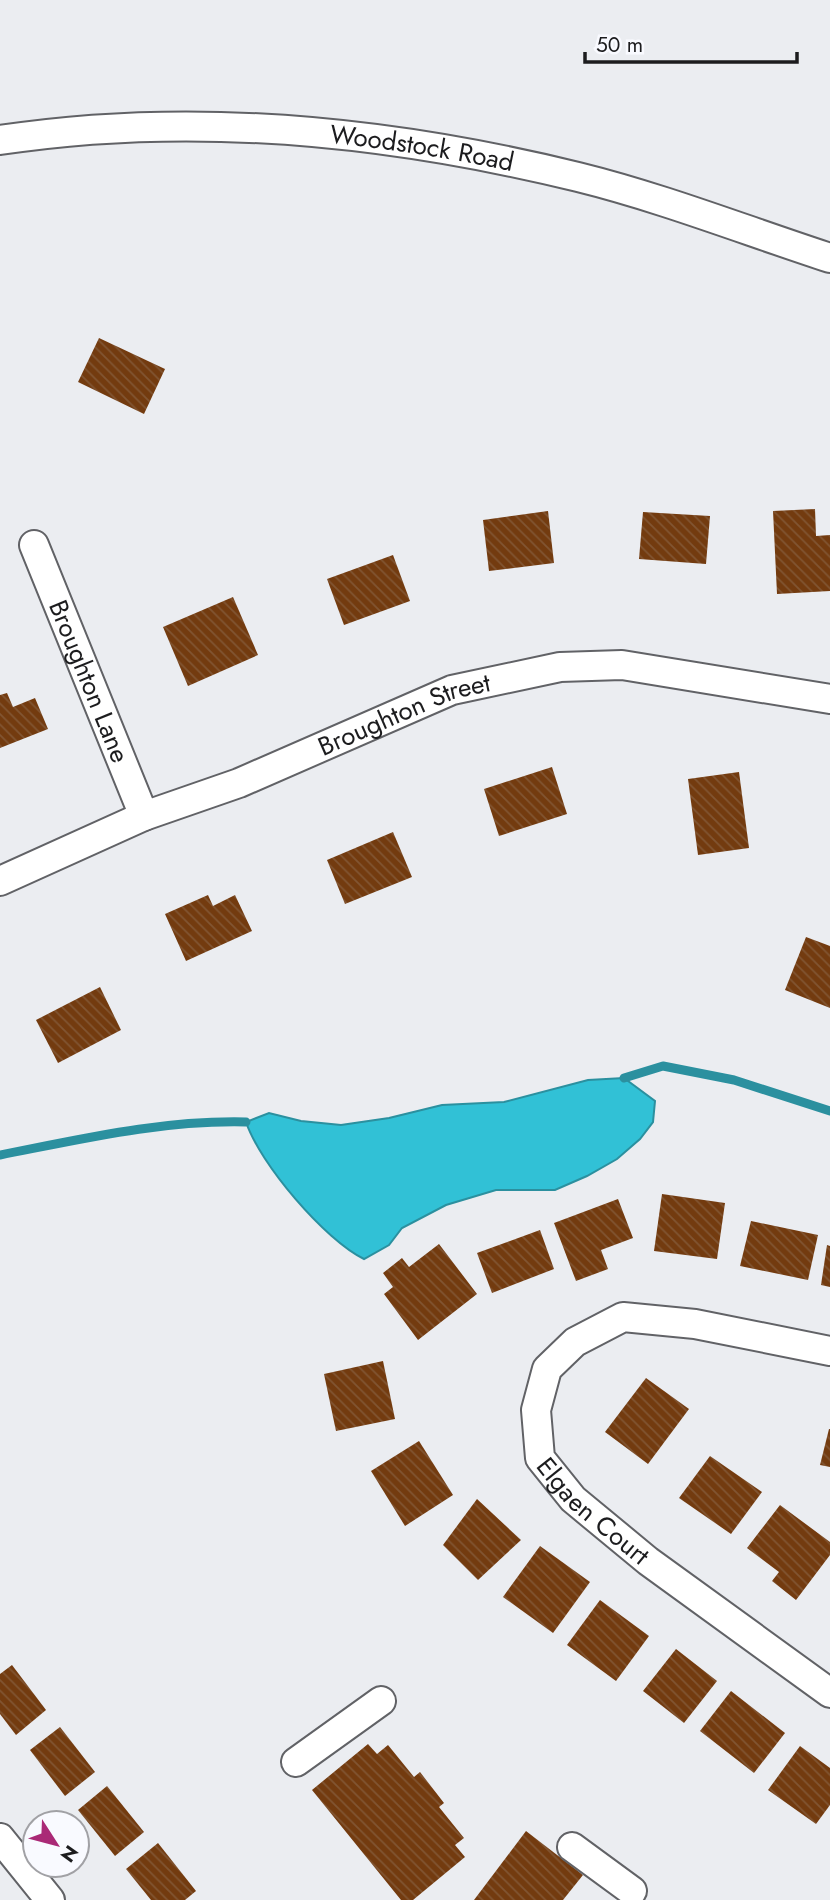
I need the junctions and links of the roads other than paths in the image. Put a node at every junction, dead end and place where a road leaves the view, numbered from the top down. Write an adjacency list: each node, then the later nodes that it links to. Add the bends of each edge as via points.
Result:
1 (0, 140): 2 (street, Woodstock Road, via 45,133 185,126 318,132 450,149 580,178)
2 (830, 258)
3 (34, 545): 5 (street, Broughton Lane)
4 (830, 699): 5 (street, Broughton Street, via 622,665 560,667 452,690 239,783)
5 (144, 816): 6 (street, Broughton Street)
6 (0, 881)
7 (830, 1351): 8 (street, Elgaen Court, via 695,1324 623,1317 575,1342 547,1369 536,1410 540,1458 573,1499 648,1561)
8 (830, 1693)
9 (381, 1701): 10 (street)
10 (296, 1762)
11 (0, 1838): 14 (street)
12 (572, 1847): 13 (street)
13 (632, 1891)
14 (50, 1900)

